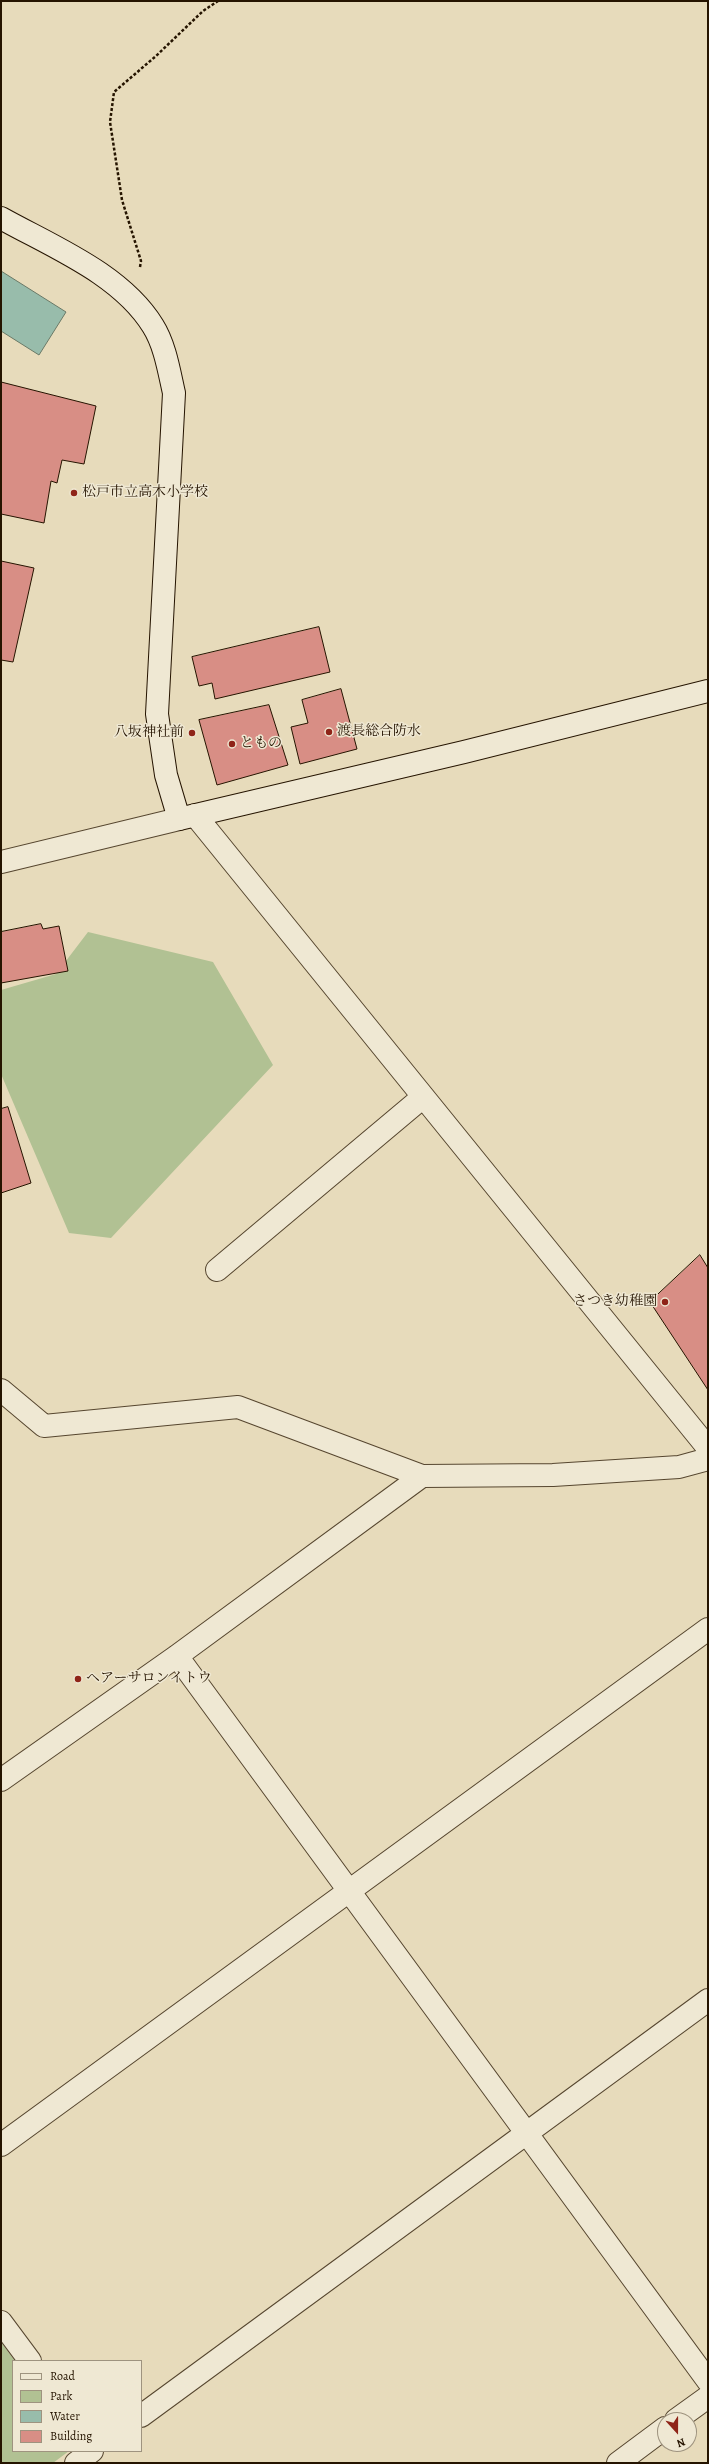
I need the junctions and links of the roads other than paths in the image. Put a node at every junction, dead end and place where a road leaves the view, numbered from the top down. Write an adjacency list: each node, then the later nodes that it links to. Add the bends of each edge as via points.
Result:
1 (1, 218): 3 (street, via 111,280 134,301 154,327 166,358 174,393 157,714 166,775)
2 (708, 691): 3 (street)
3 (187, 817): 4 (street); 5 (street)
4 (1, 862)
5 (423, 1097): 6 (street); 8 (street)
6 (217, 1270)
7 (1, 1390): 10 (street, via 44,1426 238,1407)
8 (708, 1448)
9 (708, 1459): 10 (street, via 679,1467 553,1475)
10 (422, 1476): 12 (street)
11 (708, 1629): 14 (street)
12 (177, 1656): 13 (street); 14 (street)
13 (1, 1780)
14 (349, 1890): 16 (street); 17 (street)
15 (708, 2000): 16 (street)
16 (526, 2135): 20 (street); 23 (street)
17 (1, 2145)
18 (1, 2322): 19 (street)
19 (29, 2360)
20 (708, 2381)
21 (708, 2397): 22 (street)
22 (687, 2412)
23 (142, 2415)
24 (657, 2434): 27 (street)
25 (91, 2452): 26 (street)
26 (76, 2463)
27 (618, 2463)

